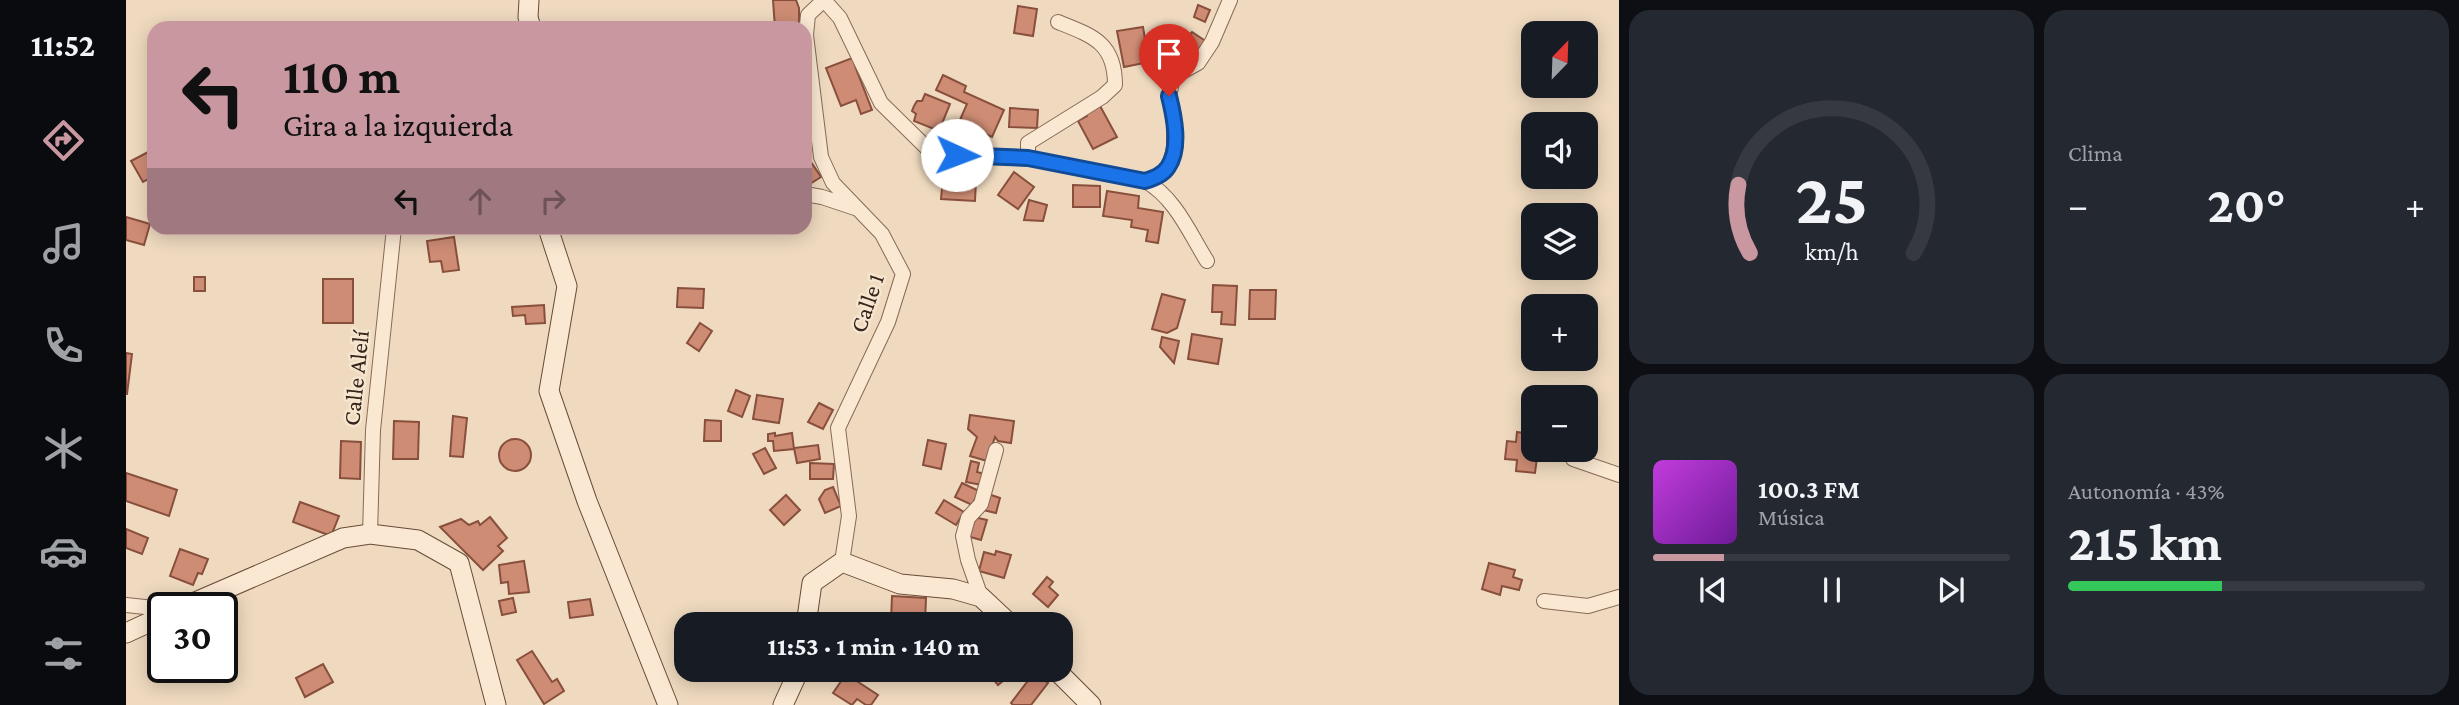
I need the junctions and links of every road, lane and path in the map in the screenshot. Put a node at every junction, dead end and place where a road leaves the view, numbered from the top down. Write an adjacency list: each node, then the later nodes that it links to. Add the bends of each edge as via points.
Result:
1 (529, 0): 4 (street)
2 (824, 0): 5 (street, Calle 1); 8 (street, via 840,18 881,103 934,155)
3 (1230, 0): 9 (street, via 1198,63 1173,77 1169,96 1174,149 1169,166)
4 (529, 21)
5 (807, 21)
6 (1058, 22): 8 (street, via 1094,37 1108,52 1115,85 1028,143)
7 (812, 84): 11 (street, Calle 1, via 821,157 833,183)
8 (1028, 158): 9 (street)
9 (1145, 181): 14 (street, via 1171,202)
10 (812, 195): 11 (street)
11 (859, 210): 19 (street, Calle 1, via 882,234 903,274 888,322 838,428 849,516)
12 (393, 235): 18 (street, Calle Alelí, via 373,430)
13 (550, 235): 33 (street, via 567,286 549,391)
14 (1207, 261)
15 (996, 450): 21 (street, via 981,504 968,518 963,536)
16 (1582, 462): 17 (street)
17 (1619, 475)
18 (369, 534): 20 (street, via 343,538); 32 (street, via 418,540 459,563)
19 (842, 562): 21 (street, via 900,584); 26 (street, via 812,583)
20 (219, 592)
21 (981, 597): 27 (street)
22 (1619, 597): 23 (street, via 1588,606)
23 (1544, 601)
24 (126, 605): 25 (street)
25 (147, 607)
26 (808, 612)
27 (997, 612)
28 (147, 624): 29 (street)
29 (126, 633)
30 (794, 682): 34 (street)
31 (1068, 682): 35 (street)
32 (496, 705)
33 (668, 705)
34 (783, 705)
35 (1091, 705)

